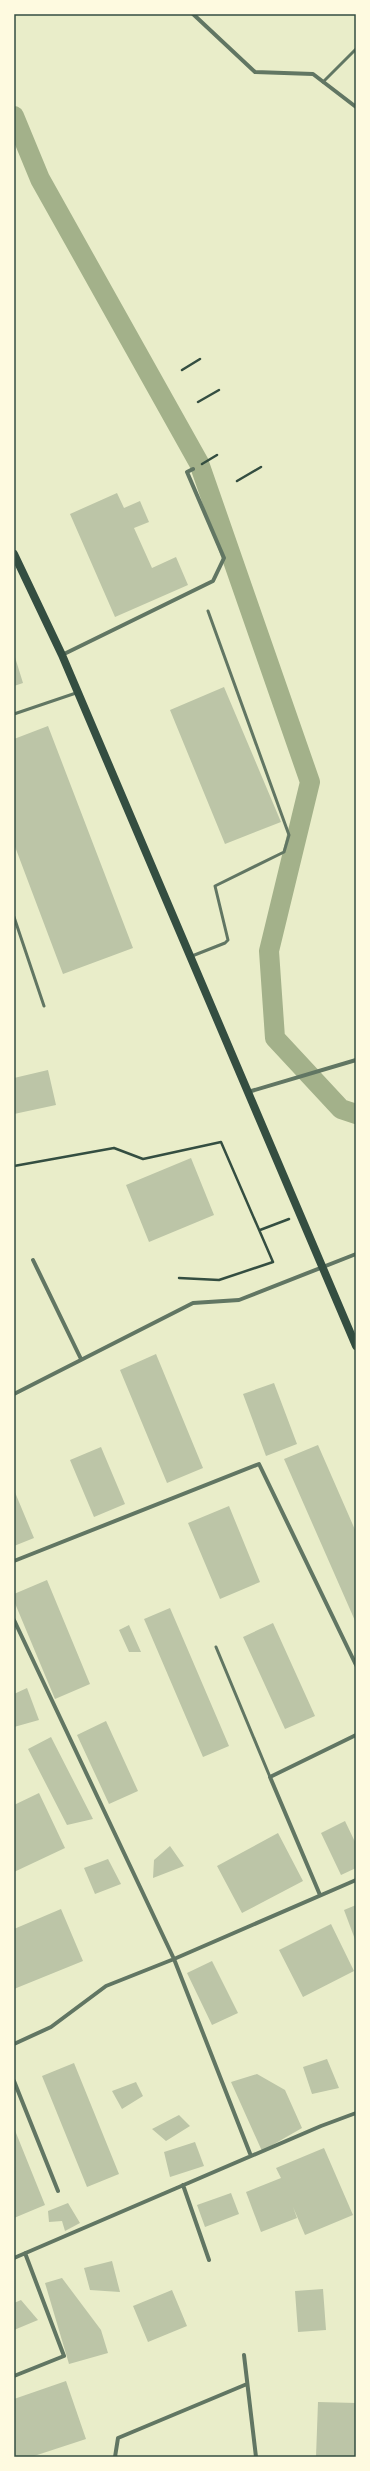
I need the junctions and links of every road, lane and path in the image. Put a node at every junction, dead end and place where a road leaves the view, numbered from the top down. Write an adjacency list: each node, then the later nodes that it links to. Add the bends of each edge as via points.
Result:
1 (193, 14): 3 (street, via 255,72 313,74)
2 (356, 49): 3 (lane)
3 (323, 82): 4 (street)
4 (356, 107)
5 (200, 359): 6 (path)
6 (182, 370)
7 (218, 390): 8 (path)
8 (198, 402)
9 (217, 455): 11 (path)
10 (261, 467): 12 (path)
11 (194, 469): 15 (street, via 187,472 224,558 213,581)
12 (236, 481)
13 (14, 554): 15 (main road)
14 (208, 611): 19 (lane, via 289,835 284,852 215,886 228,940)
15 (62, 654): 16 (main road)
16 (78, 693): 17 (lane); 19 (main road)
17 (14, 714)
18 (14, 917): 20 (lane)
19 (190, 956): 22 (main road)
20 (44, 1006)
21 (356, 1060): 22 (street)
22 (248, 1092): 24 (main road)
23 (14, 1166): 25 (path, via 114,1148 143,1159 222,1142)
24 (300, 1215): 25 (path); 28 (main road)
25 (260, 1230): 29 (path, via 273,1262 219,1280)
26 (356, 1254): 28 (street)
27 (33, 1260): 31 (street)
28 (322, 1266): 30 (main road); 31 (street, via 239,1300 193,1303)
29 (179, 1278)
30 (356, 1346)
31 (81, 1359): 32 (street)
32 (14, 1394)
33 (14, 1561): 36 (street, via 259,1464)
34 (14, 1620): 41 (street)
35 (216, 1647): 38 (lane)
36 (356, 1664)
37 (356, 1735): 38 (street)
38 (270, 1777): 40 (street)
39 (356, 1880): 40 (street)
40 (320, 1895): 41 (street)
41 (174, 1959): 42 (street, via 106,1986 51,2027); 45 (street)
42 (14, 2044)
43 (14, 2081): 47 (street)
44 (356, 2113): 45 (street)
45 (251, 2156): 46 (street)
46 (184, 2185): 48 (street); 50 (street)
47 (58, 2191)
48 (25, 2253): 49 (street); 52 (street, via 64,2356)
49 (14, 2258)
50 (209, 2260)
51 (244, 2355): 53 (street)
52 (14, 2376)
53 (247, 2384): 54 (street, via 118,2438); 55 (street)
54 (115, 2457)
55 (256, 2457)

